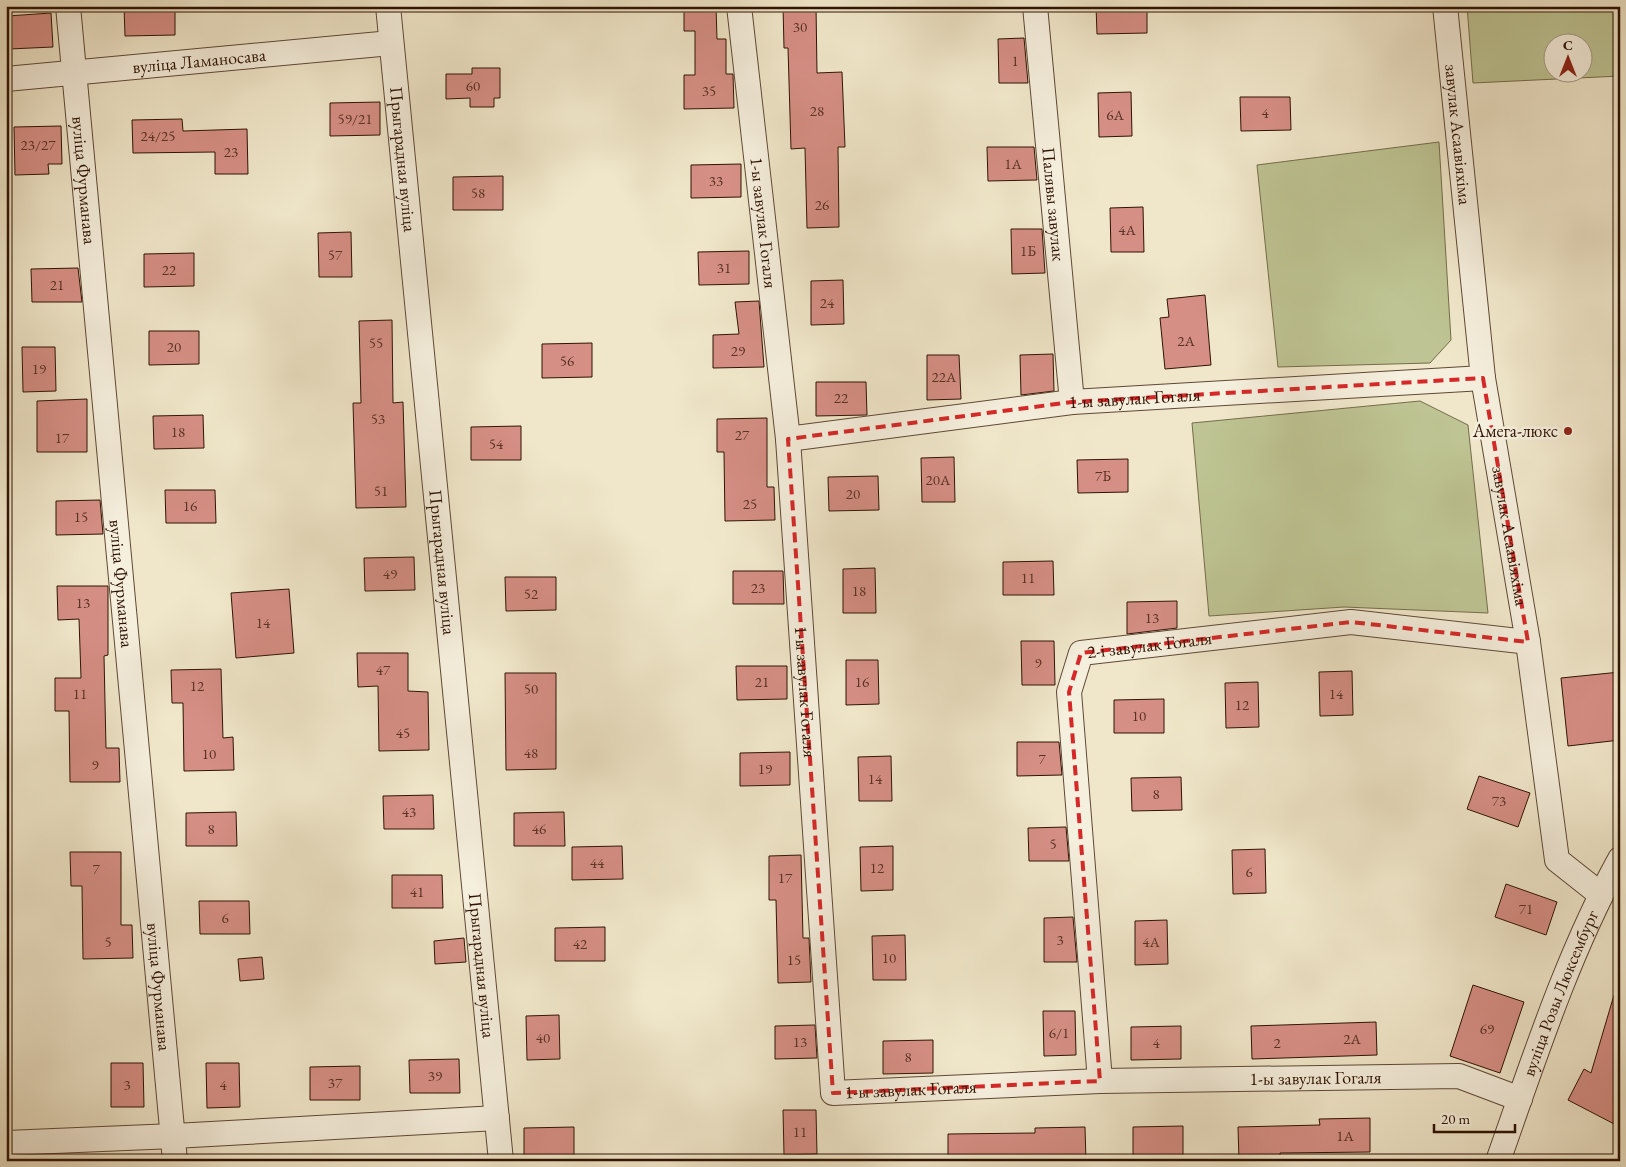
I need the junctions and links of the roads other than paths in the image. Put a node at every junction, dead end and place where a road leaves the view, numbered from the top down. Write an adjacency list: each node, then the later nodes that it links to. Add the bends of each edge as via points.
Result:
1 (68, 6): 7 (street, вуліца Фурманава)
2 (388, 6): 6 (street, Прыгарадная вуліца)
3 (739, 6): 11 (street, 1-ы завулак Гогаля)
4 (1035, 6): 10 (street, Палявы завулак)
5 (1445, 6): 9 (street, завулак Асаавіяхіма)
6 (391, 43): 7 (street, вуліца Ламаносава); 17 (street, Прыгарадная вуліца)
7 (74, 72): 8 (street, вуліца Ламаносава); 18 (street, вуліца Фурманава)
8 (6, 79)
9 (1483, 378): 10 (street, 1-ы завулак Гогаля); 12 (street, завулак Асаавіяхіма)
10 (1072, 402): 11 (street, 1-ы завулак Гогаля)
11 (788, 438): 15 (street, 1-ы завулак Гогаля, via 833,1093)
12 (1528, 642): 14 (street, завулак Асаавіяхіма, via 1557,860); 15 (street, 2-і завулак Гогаля, via 1351,622 1081,653 1069,692)
13 (1620, 858): 14 (street, вуліца Розы Люксембург)
14 (1600, 894): 16 (street, вуліца Розы Люксембург)
15 (1100, 1081): 16 (street, 1-ы завулак Гогаля, via 1459,1076)
16 (1520, 1099): 22 (street, вуліца Розы Люксембург)
17 (497, 1118): 18 (street); 21 (street, Прыгарадная вуліца)
18 (174, 1136): 19 (street); 20 (street, вуліца Фурманава)
19 (6, 1143)
20 (175, 1161)
21 (501, 1161)
22 (1498, 1161)

